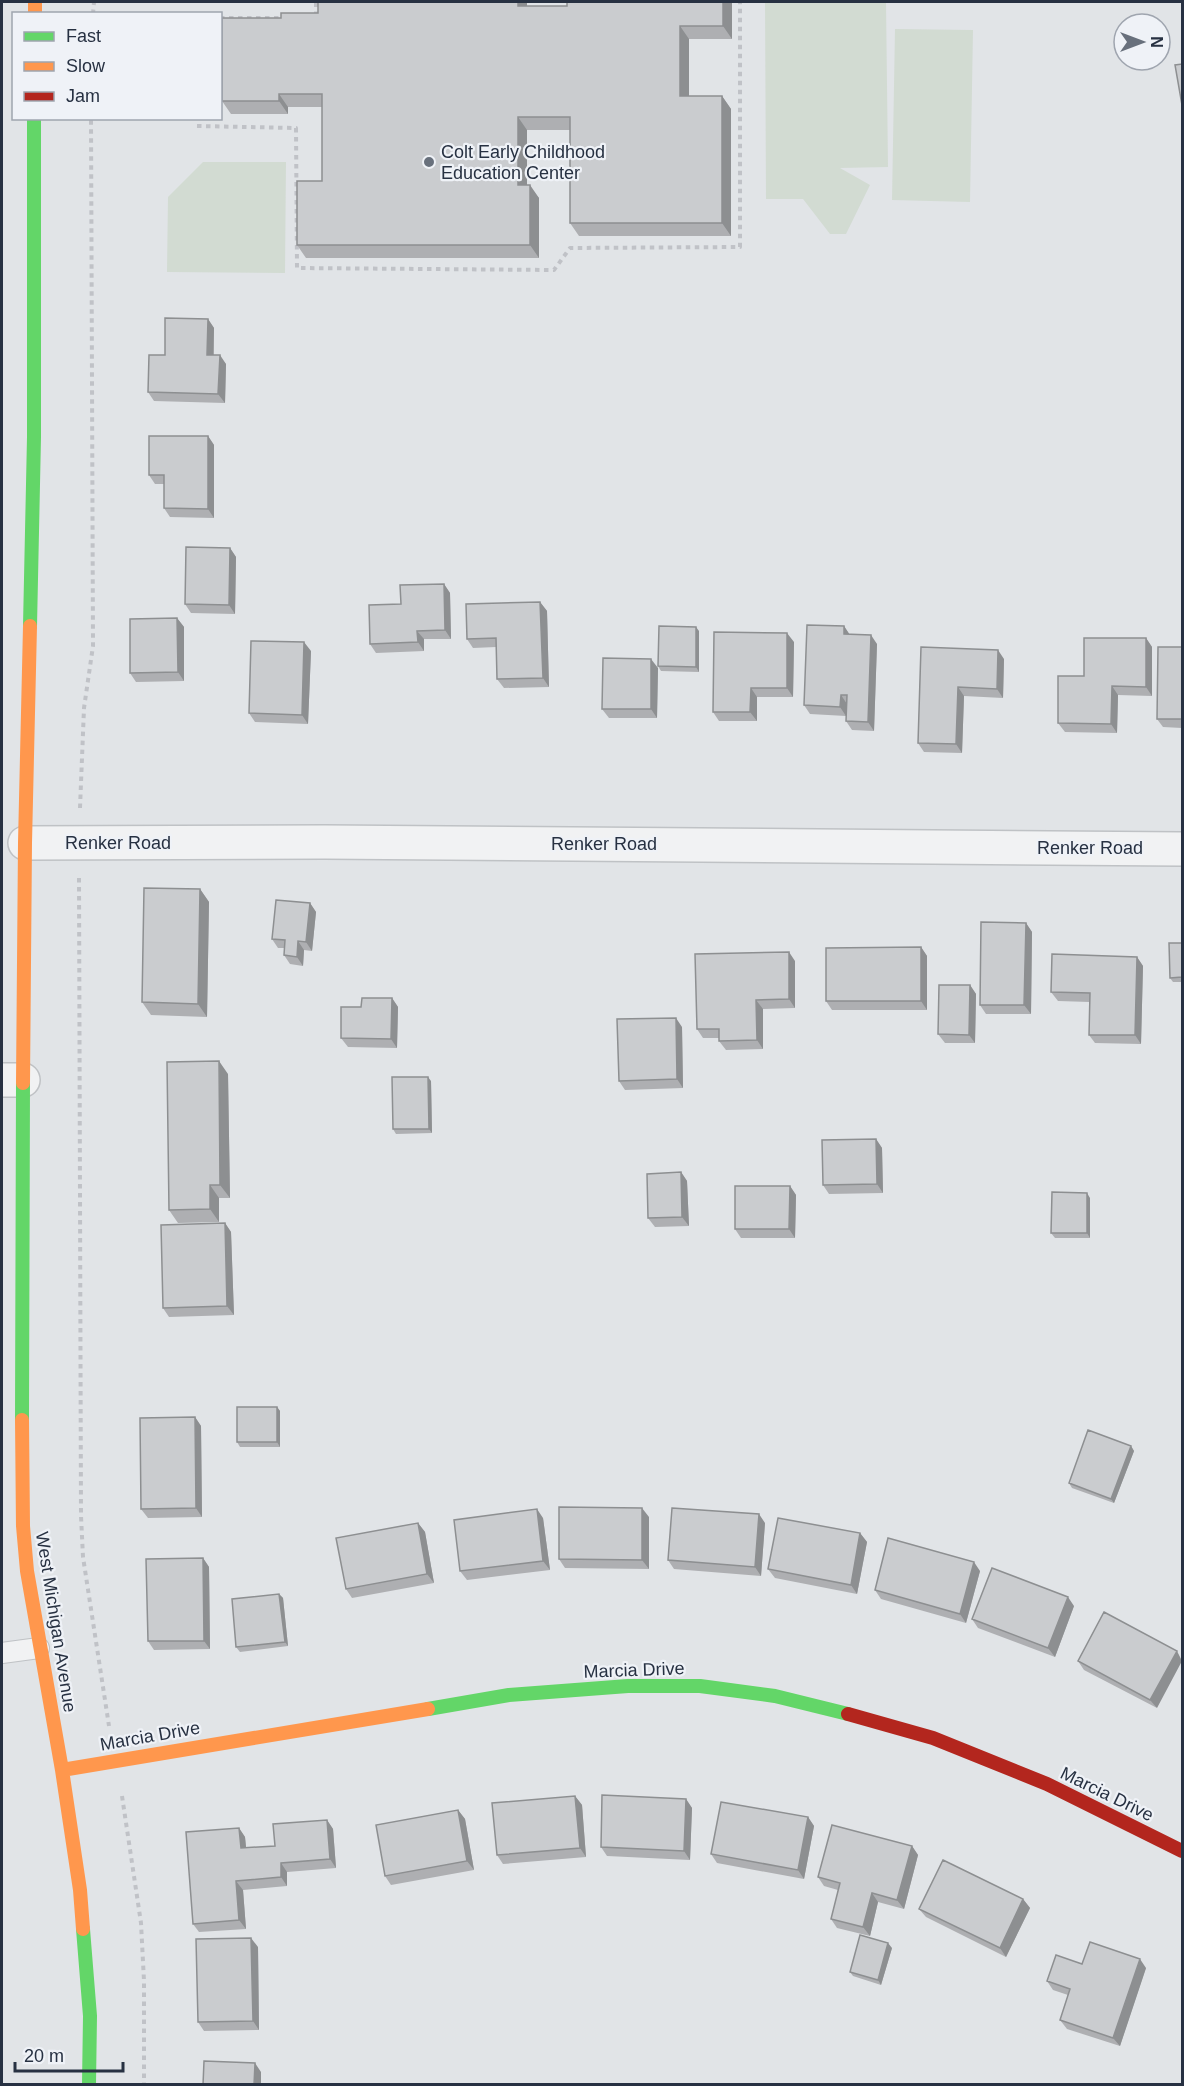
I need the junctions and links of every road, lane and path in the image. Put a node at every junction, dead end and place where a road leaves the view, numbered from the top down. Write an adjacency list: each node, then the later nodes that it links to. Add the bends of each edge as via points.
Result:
1 (316, 2): 5 (path)
2 (740, 2): 8 (path, via 740,247 570,248 554,270 297,268 296,129)
3 (222, 18): 4 (path)
4 (292, 18)
5 (315, 18)
6 (34, 120): 9 (street, West Michigan Avenue, via 34,436)
7 (92, 120): 10 (path, via 93,646 84,708)
8 (197, 126)
9 (25, 843): 10 (street, Renker Road); 12 (street, West Michigan Avenue)
10 (79, 844): 11 (street, Renker Road, via 337,842); 15 (path, via 81,1516 85,1567)
11 (1182, 849)
12 (12, 1080): 13 (street, West Michigan Avenue, via 23,1526)
13 (39, 1648): 14 (lane); 16 (street, West Michigan Avenue)
14 (2, 1653)
15 (116, 1760): 16 (street, Marcia Drive); 17 (street, Marcia Drive, via 509,1695 628,1686 700,1686 829,1708 933,1738 1047,1784); 19 (path, via 141,1923)
16 (62, 1770): 18 (street, West Michigan Avenue, via 80,1890 90,2016)
17 (1182, 1851)
18 (90, 2085)
19 (144, 2085)

